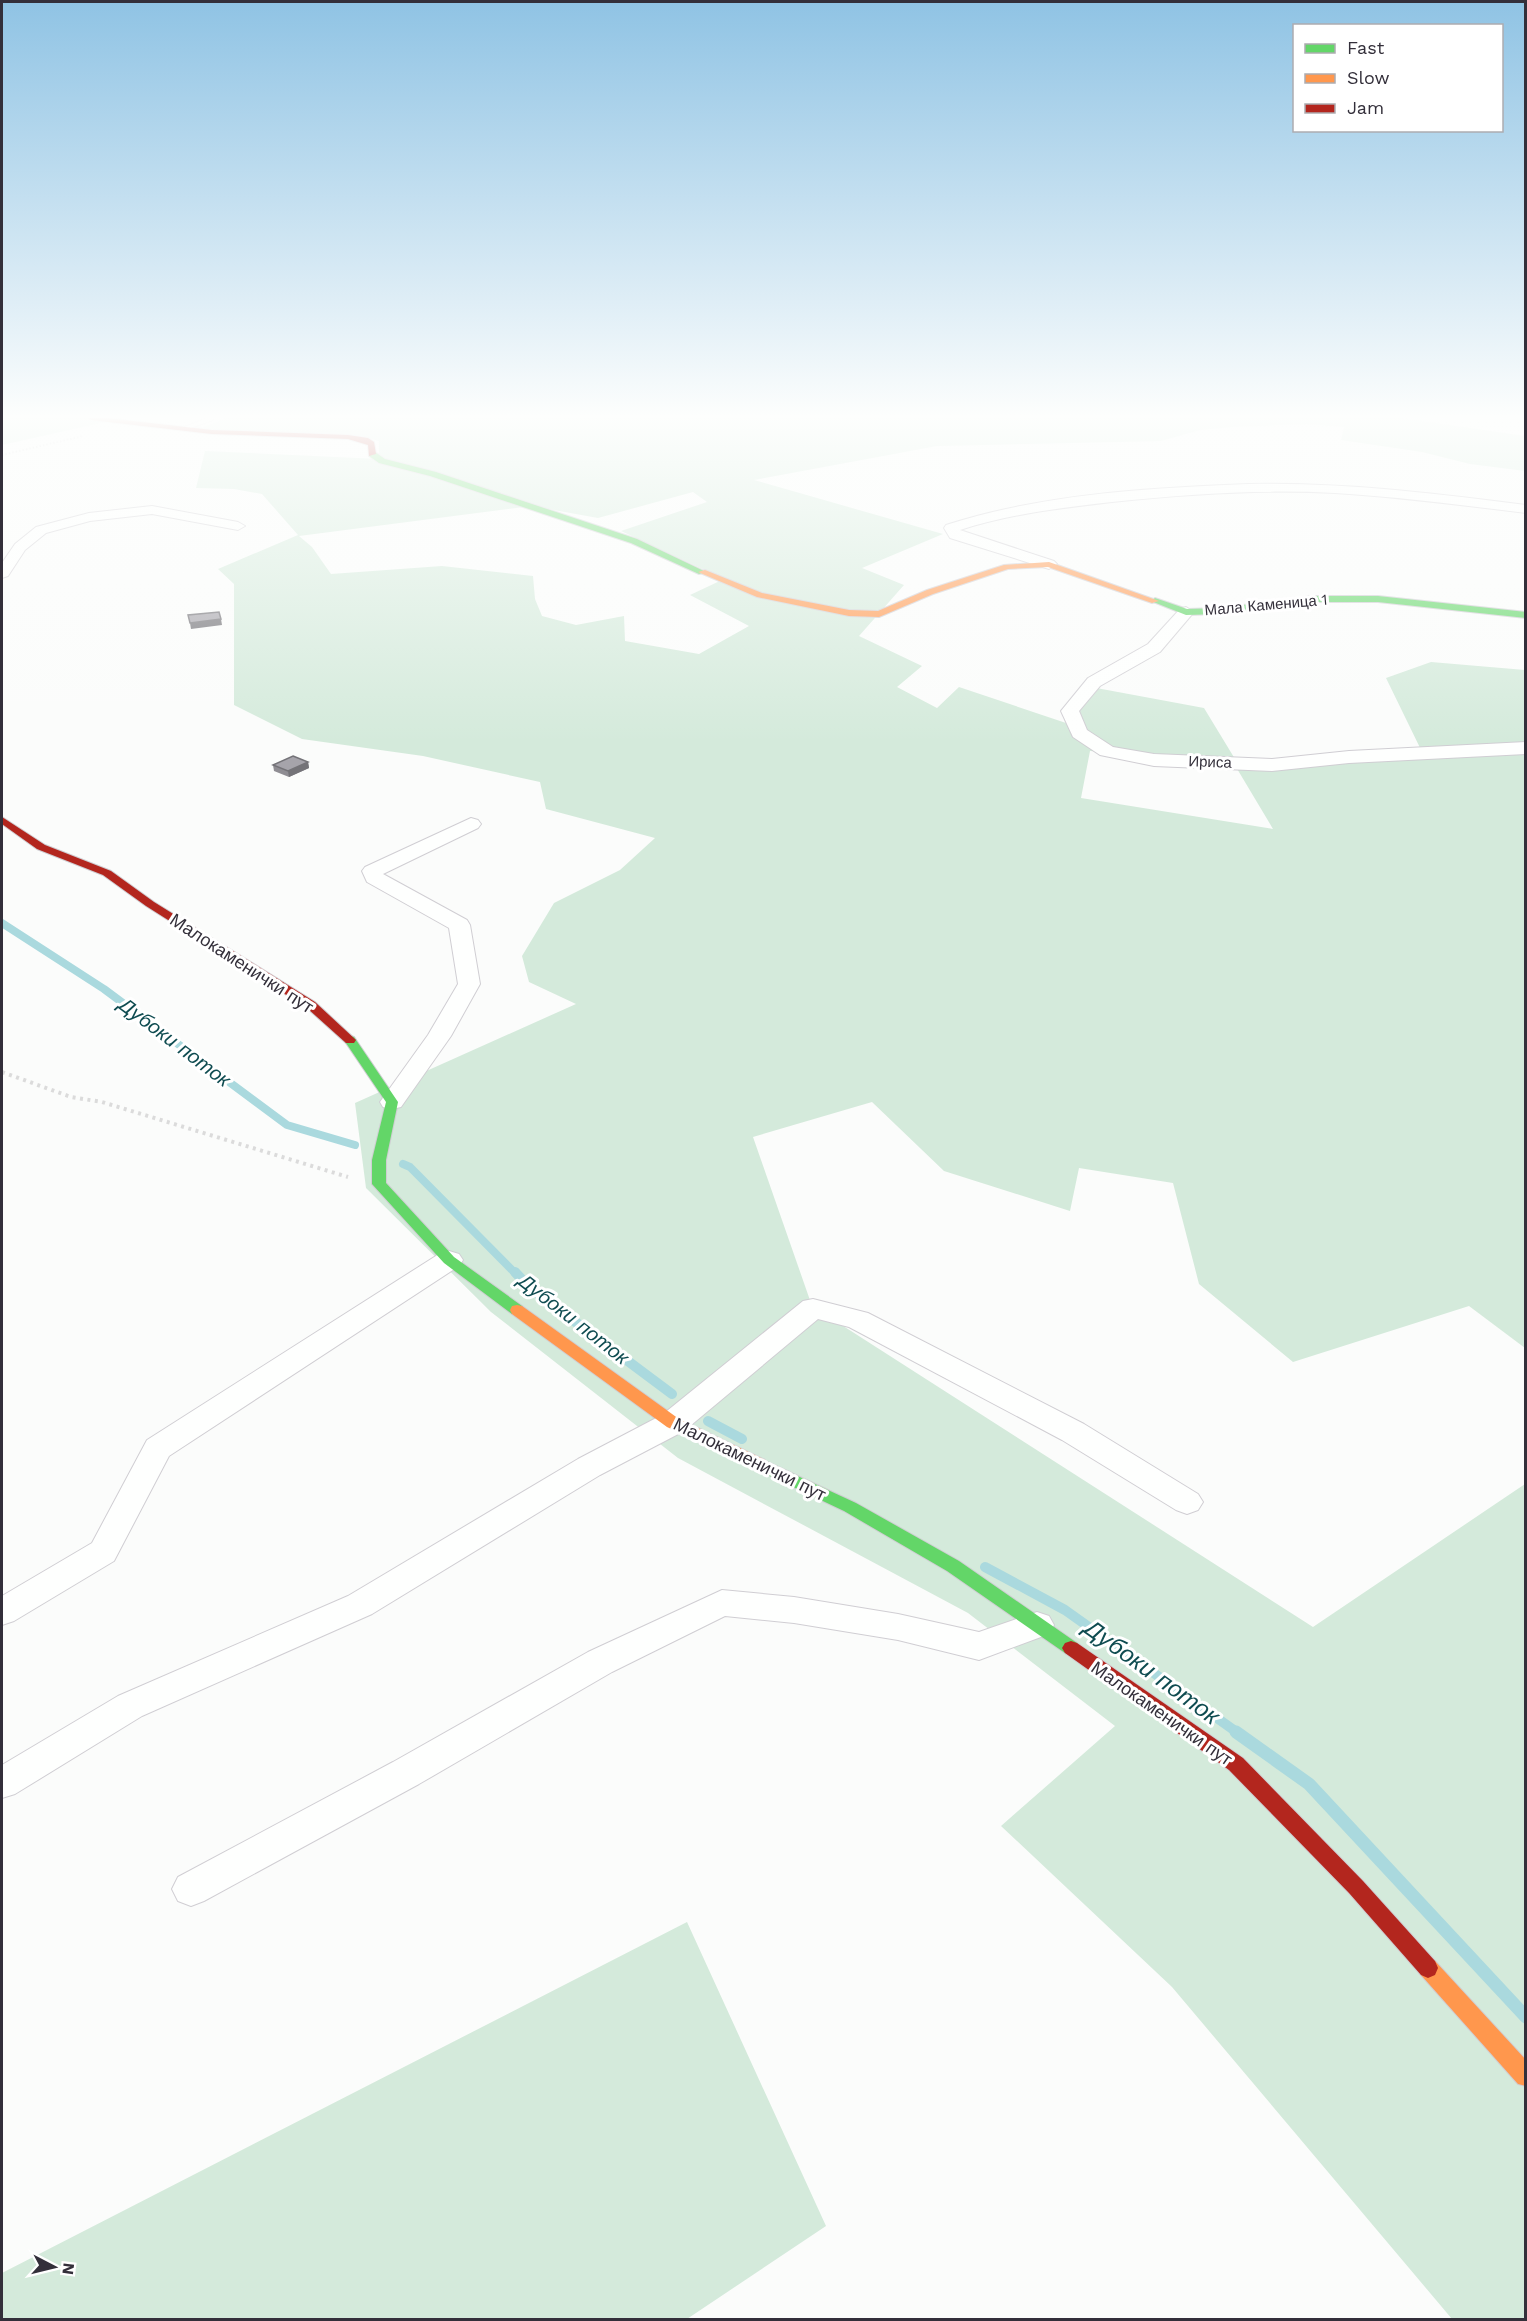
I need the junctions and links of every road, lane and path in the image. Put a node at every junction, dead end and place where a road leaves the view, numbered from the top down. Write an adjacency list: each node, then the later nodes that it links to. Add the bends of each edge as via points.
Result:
1 (55, 526): 5 (street, via 41,530 20,547)
2 (591, 526): 4 (street, Мала Каменица 1, via 760,595 849,613 879,614 930,592 1007,567)
3 (958, 526): 4 (street, via 951,528 955,535)
4 (1049, 564): 6 (street, Мала Каменица 1)
5 (2, 573)
6 (1186, 612): 7 (street, Мала Каменица 1, via 1312,599 1378,599); 8 (street, Ириса, via 1154,648 1094,682 1070,711 1079,733 1107,751 1154,760 1272,765)
7 (1526, 615)
8 (1526, 748)
9 (2, 820): 12 (street, Малокаменички пут, via 41,847 108,873 150,904 311,1005 355,1045)
10 (471, 824): 12 (street, via 372,871 374,878 459,925 469,984 439,1036)
11 (2, 1072): 13 (path, via 71,1097 102,1102 331,1173)
12 (392, 1102): 13 (street, via 379,1160)
13 (379, 1184): 14 (street, Малокаменички пут)
14 (449, 1260): 15 (street, Малокаменички пут); 17 (street, via 158,1448 103,1552)
15 (673, 1423): 16 (street, via 813,1308 858,1320 987,1386 1073,1432); 18 (street, Малокаменички пут, via 850,1507 953,1566); 19 (street, via 589,1467 360,1605 130,1706)
16 (1187, 1502)
17 (2, 1612)
18 (1036, 1625): 20 (street, via 979,1646 887,1625 722,1603 600,1662); 21 (street, Малокаменички пут, via 1236,1764 1356,1887)
19 (2, 1783)
20 (191, 1890)
21 (1526, 2076)

